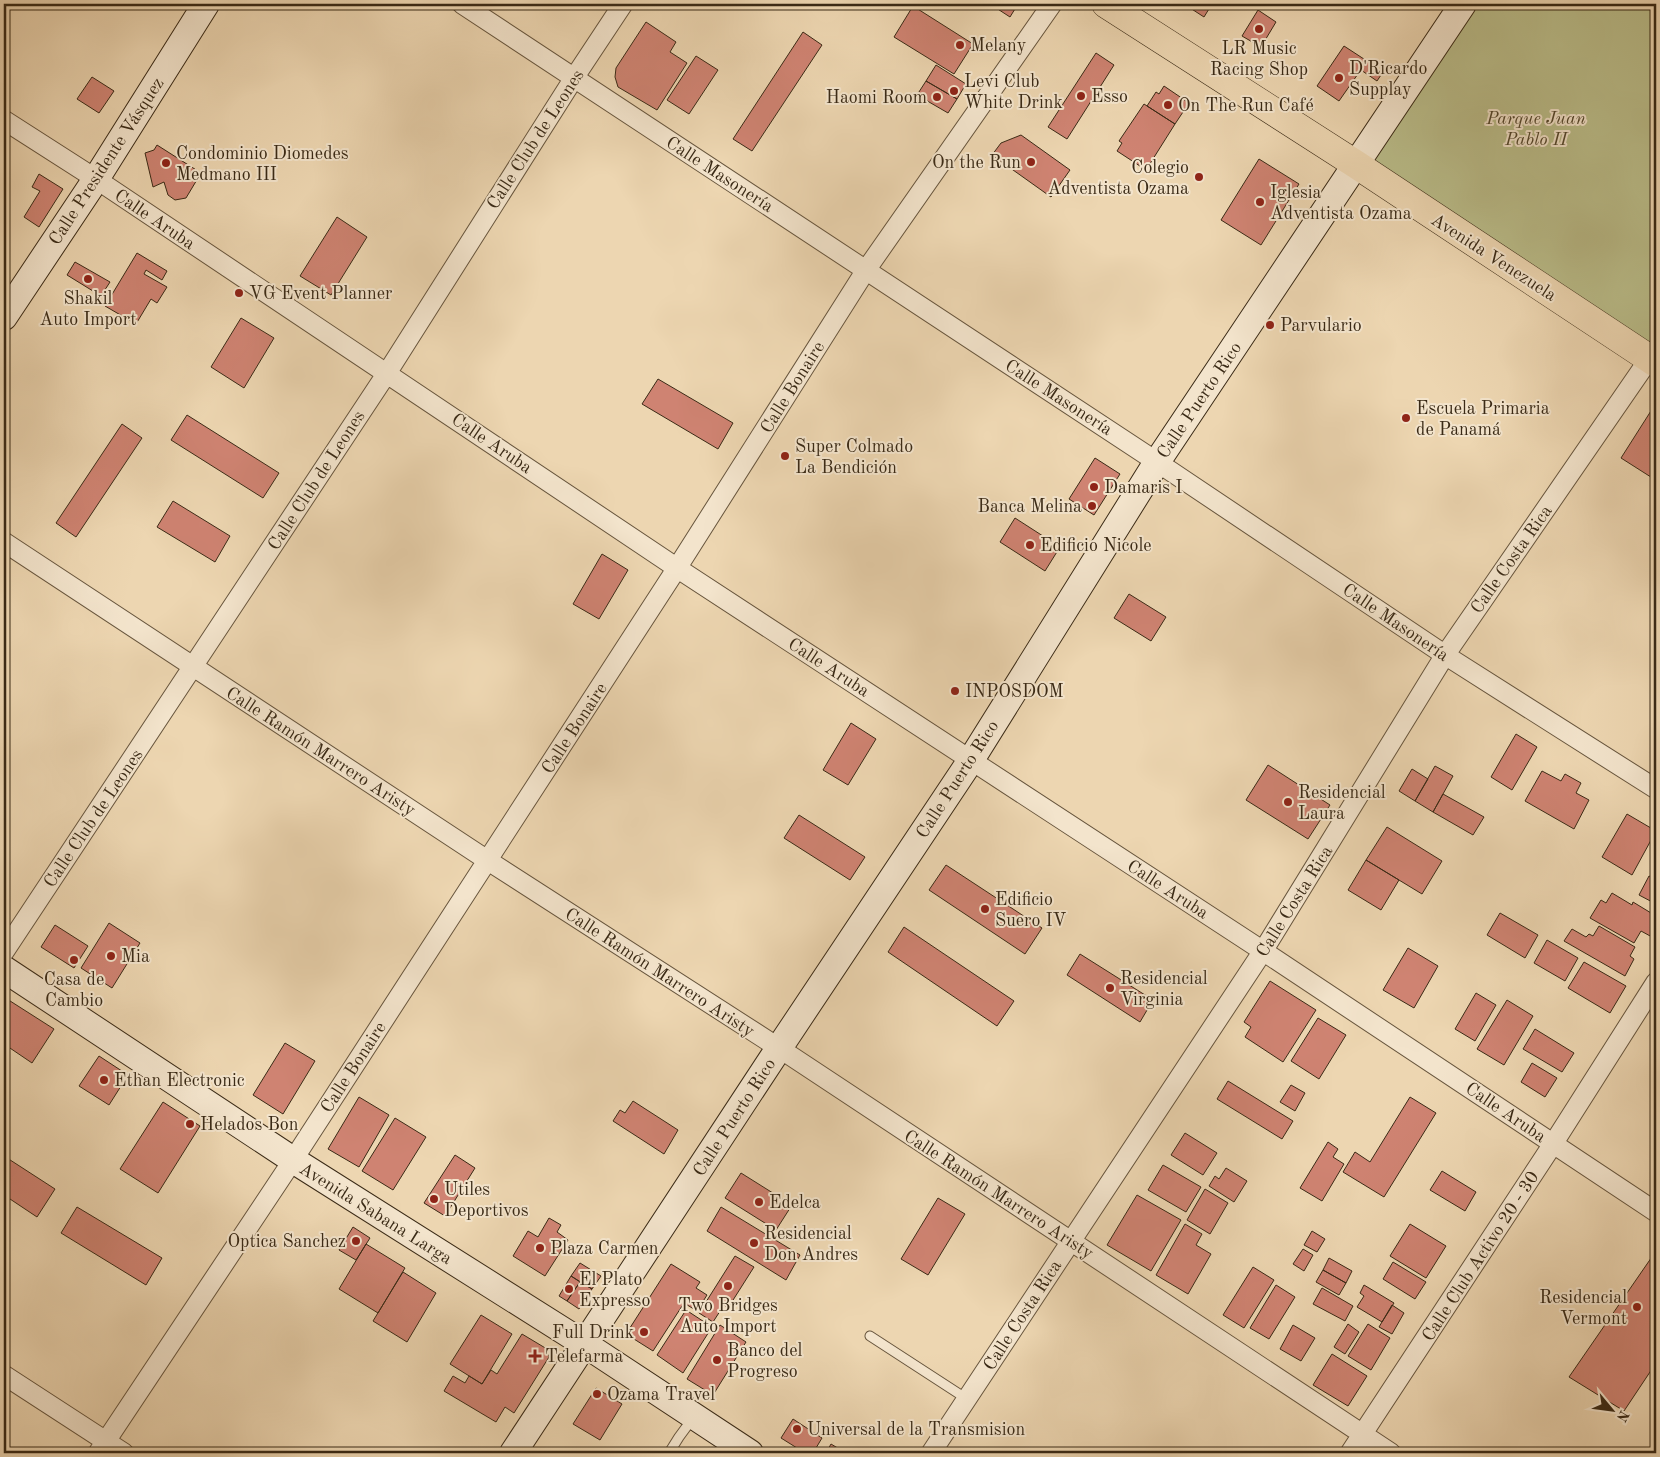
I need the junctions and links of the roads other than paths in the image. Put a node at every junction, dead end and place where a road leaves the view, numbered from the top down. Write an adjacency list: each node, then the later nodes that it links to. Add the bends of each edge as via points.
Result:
1 (206, 4): 10 (street, Calle Presidente Vásquez)
2 (462, 4): 7 (street, Calle Masonería)
3 (623, 4): 7 (street, Calle Club de Leones)
4 (1052, 4): 11 (street, Calle Bonaire)
5 (1106, 4): 9 (main road, Avenida Venezuela)
6 (1464, 4): 9 (street, Calle Puerto Rico)
7 (574, 78): 11 (street, Calle Masonería); 14 (street, Calle Club de Leones)
8 (4, 120): 10 (street, Calle Aruba)
9 (1357, 165): 13 (main road, Avenida Venezuela); 15 (street, Calle Puerto Rico)
10 (96, 179): 12 (street, Calle Presidente Vásquez); 14 (street, Calle Aruba)
11 (866, 270): 15 (street, Calle Masonería); 17 (street, Calle Bonaire)
12 (4, 318)
13 (1654, 357): 18 (street, Calle Costa Rica)
14 (386, 373): 17 (street, Calle Aruba); 19 (street, Calle Club de Leones)
15 (1157, 462): 18 (street, Calle Masonería); 20 (street, Calle Puerto Rico)
16 (4, 542): 19 (street, Calle Ramón Marrero Aristy)
17 (677, 568): 20 (street, Calle Aruba); 22 (street, Calle Bonaire)
18 (1445, 655): 21 (street, Calle Masonería); 23 (street, Calle Costa Rica)
19 (193, 668): 22 (street, Calle Ramón Marrero Aristy); 24 (street, Calle Club de Leones)
20 (971, 760): 23 (street, Calle Aruba); 27 (street, Calle Puerto Rico)
21 (1656, 789)
22 (487, 860): 27 (street, Calle Ramón Marrero Aristy); 29 (street, Calle Bonaire)
23 (1263, 951): 28 (street, Calle Aruba); 31 (street, Calle Costa Rica)
24 (4, 952)
25 (4, 969): 29 (street, Avenida Sabana Larga)
26 (1656, 982): 28 (street, Calle Club Activo 20 - 30)
27 (779, 1048): 31 (street, Calle Ramón Marrero Aristy); 33 (street, Calle Puerto Rico)
28 (1553, 1144): 30 (street, Calle Aruba); 37 (street, Calle Club Activo 20 - 30)
29 (293, 1160): 33 (street, Avenida Sabana Larga); 38 (street, Calle Bonaire)
30 (1656, 1212)
31 (1070, 1241): 35 (street, Calle Costa Rica); 37 (street, Calle Ramón Marrero Aristy)
32 (870, 1336): 35 (lane)
33 (586, 1345): 36 (street, Avenida Sabana Larga); 40 (street, Calle Puerto Rico)
34 (4, 1375): 38 (street)
35 (966, 1399): 43 (street, Calle Costa Rica)
36 (694, 1416): 41 (lane); 42 (street, Avenida Sabana Larga)
37 (1363, 1434): 44 (street, Calle Club Activo 20 - 30); 45 (street, Calle Ramón Marrero Aristy)
38 (102, 1447): 39 (street)
39 (124, 1453)
40 (513, 1453)
41 (669, 1453)
42 (750, 1453)
43 (931, 1453)
44 (1350, 1453)
45 (1391, 1453)

